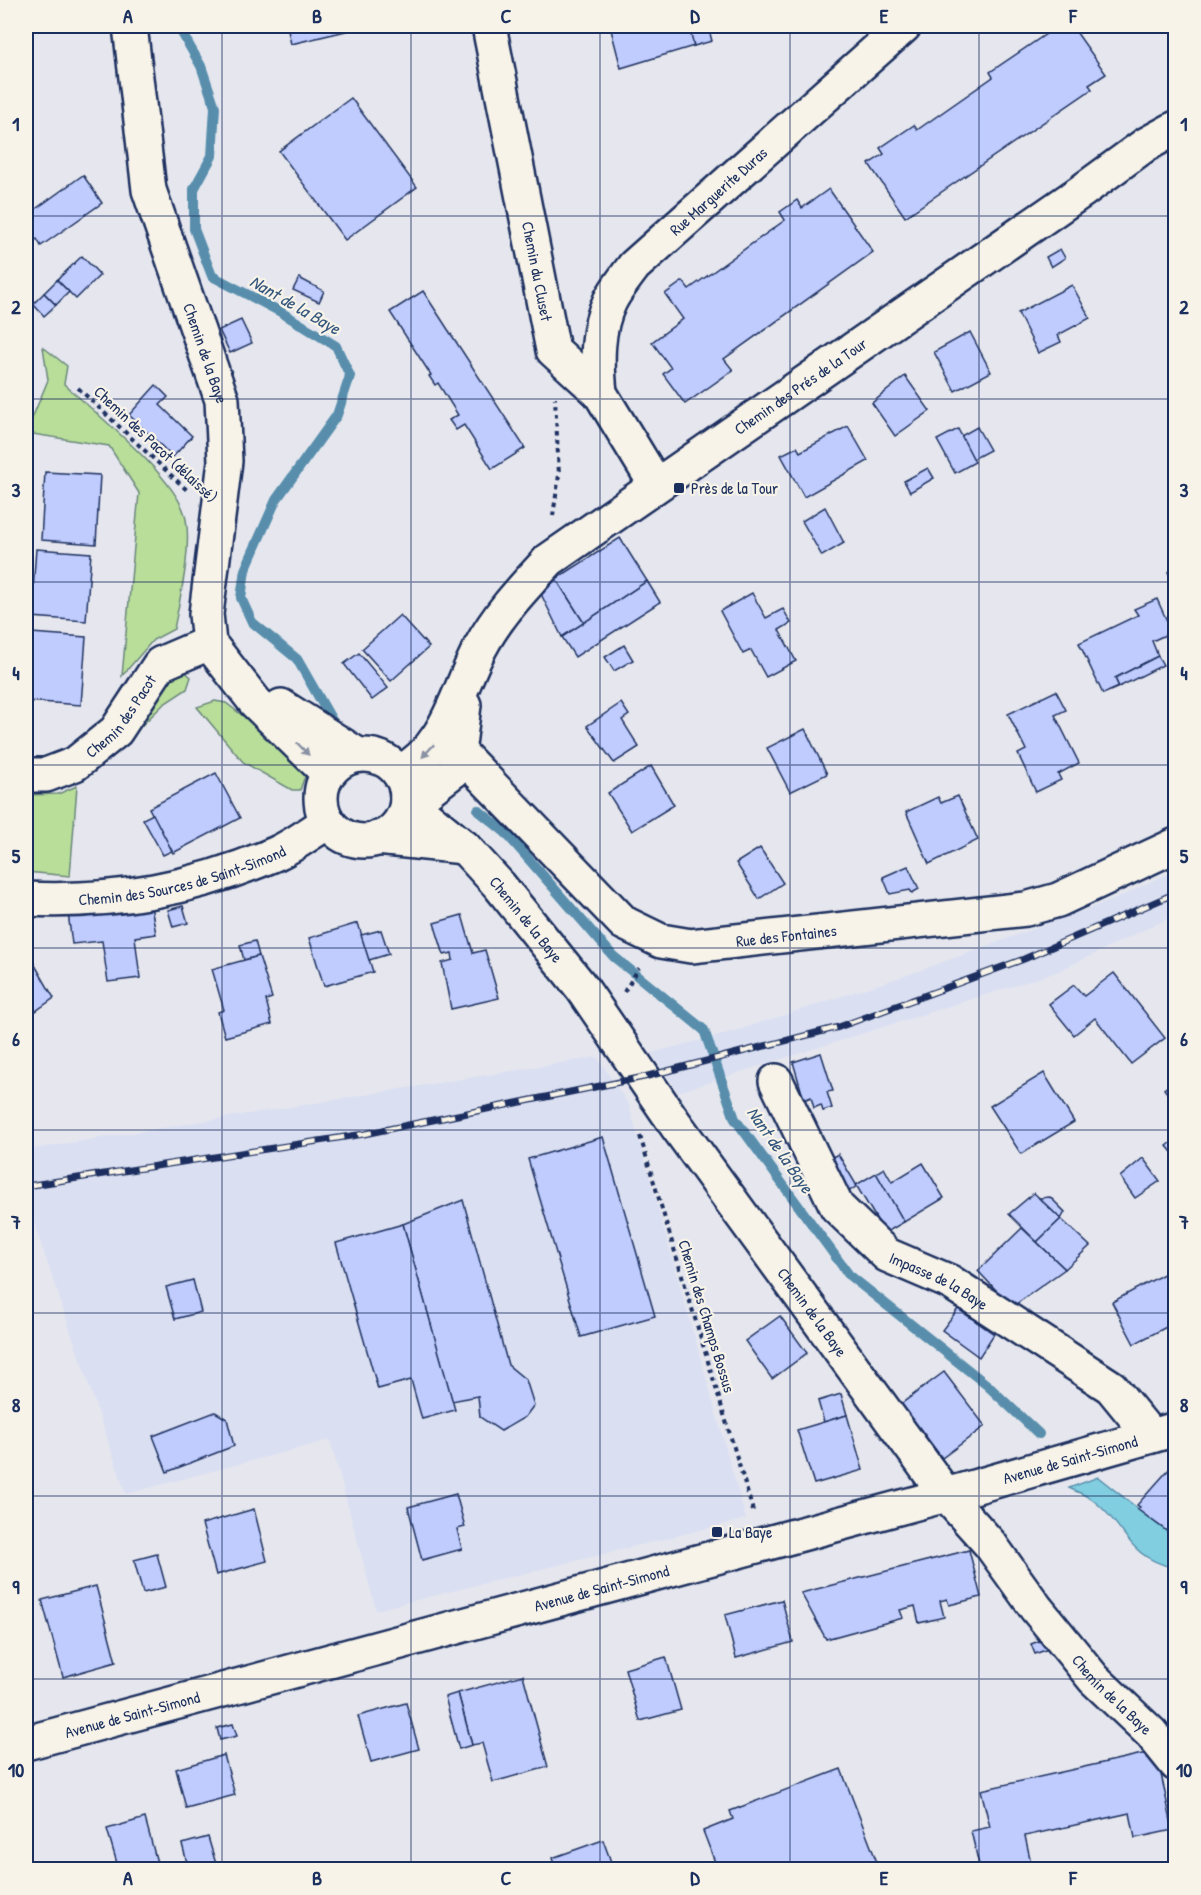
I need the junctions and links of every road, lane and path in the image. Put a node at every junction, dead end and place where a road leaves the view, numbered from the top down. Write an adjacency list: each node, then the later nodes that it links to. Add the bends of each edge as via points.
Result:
1 (130, 26): 10 (street, Chemin de la Baye, via 149,190 222,400 225,461)
2 (489, 26): 5 (street, Chemin du Cluset)
3 (904, 26): 6 (street, Rue Marguerite Duras, via 634,266 610,301)
4 (1176, 128): 9 (street, Chemin des Prés de la Tour, via 1145,145)
5 (553, 350): 6 (street); 8 (street); 11 (path, via 559,475)
6 (597, 361): 8 (street, Rue Marguerite Duras)
7 (78, 388): 10 (path, Chemin des Pacot (délaissé))
8 (600, 393): 9 (street)
9 (656, 485): 14 (street, Chemin des Prés de la Tour, via 549,560 504,609 480,648)
10 (217, 518): 12 (street, Chemin de la Baye, via 206,614)
11 (553, 518)
12 (209, 643): 13 (street); 18 (street, Chemin des Pacot, via 160,664 116,731 75,764 46,775)
13 (234, 677): 15 (street); 17 (street, one-way to 17, via 256,704)
14 (466, 682): 16 (street, Chemin de la Baye); 19 (street, one-way to 19, via 439,739)
15 (358, 755): 17 (street, via 336,764); 19 (street, via 381,758)
16 (458, 761): 19 (street, via 426,792); 22 (street, Rue des Fontaines, via 624,923 661,941 691,946 1026,909 1058,900); 23 (street, Chemin de la Baye, via 453,805)
17 (328, 773): 20 (street, via 321,797)
18 (26, 775)
19 (404, 793): 21 (street, via 400,821); 23 (street, Chemin de la Baye)
20 (328, 822): 21 (street, via 350,838); 24 (street, Chemin des Sources de Saint-Simond, via 279,852 157,893 64,901)
21 (377, 838): 23 (street)
22 (1176, 845)
23 (465, 847): 28 (street, Chemin de la Baye, via 582,988)
24 (26, 899)
25 (640, 966): 26 (path)
26 (619, 1000)
27 (776, 1081): 29 (street, Impasse de la Baye, via 837,1208 878,1247 887,1255 950,1282 1111,1387)
28 (660, 1102): 30 (street, Chemin de la Baye); 31 (path, Chemin des Champs Bossus, via 648,1110 639,1133)
29 (1163, 1432): 30 (street, Avenue de Saint-Simond)
30 (946, 1495): 31 (street, Avenue de Saint-Simond); 33 (street, Chemin de la Baye, via 990,1544 1094,1679 1151,1733)
31 (763, 1544): 32 (street, Avenue de Saint-Simond)
32 (26, 1743)
33 (1176, 1764)

